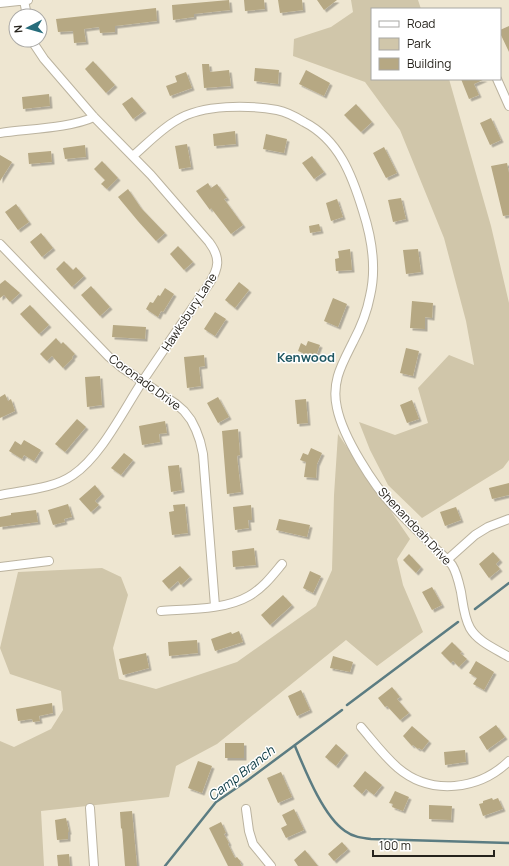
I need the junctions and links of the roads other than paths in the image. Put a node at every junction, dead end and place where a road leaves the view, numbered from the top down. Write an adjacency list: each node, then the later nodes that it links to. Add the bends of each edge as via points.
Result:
1 (24, 0): 2 (street); 3 (street)
2 (28, 0)
3 (0, 3)
4 (37, 48): 7 (street, Hawksbury Lane)
5 (497, 80): 6 (street)
6 (509, 106)
7 (94, 116): 8 (street, via 85,121 64,125); 9 (street, Hawksbury Lane)
8 (0, 133)
9 (133, 156): 11 (street, Hawksbury Lane, via 214,248 218,264 212,279); 14 (street, Shenandoah Drive, via 186,115 197,111 243,107 281,111 298,118 323,134 335,147 345,162 358,194 370,235 373,269 368,306 336,381 339,416 372,480 393,507)
10 (0, 244): 11 (street, Coronado Drive, via 109,357)
11 (142, 381): 12 (street, Hawksbury Lane, via 87,464 59,482); 18 (street, Coronado Drive, via 184,411 200,441 204,462)
12 (0, 495)
13 (509, 519): 14 (street, via 475,535)
14 (447, 560): 20 (street, Shenandoah Drive, via 458,579 470,627 482,641)
15 (49, 561): 17 (street)
16 (282, 564): 18 (street, via 270,579 249,596 237,602)
17 (0, 567)
18 (215, 606): 19 (street)
19 (161, 611)
20 (509, 657)
21 (361, 727): 22 (street, via 398,768 432,784 457,787 479,781)
22 (509, 762)
23 (90, 808): 25 (street)
24 (246, 809): 26 (street, via 254,844)
25 (94, 866)
26 (272, 866)

